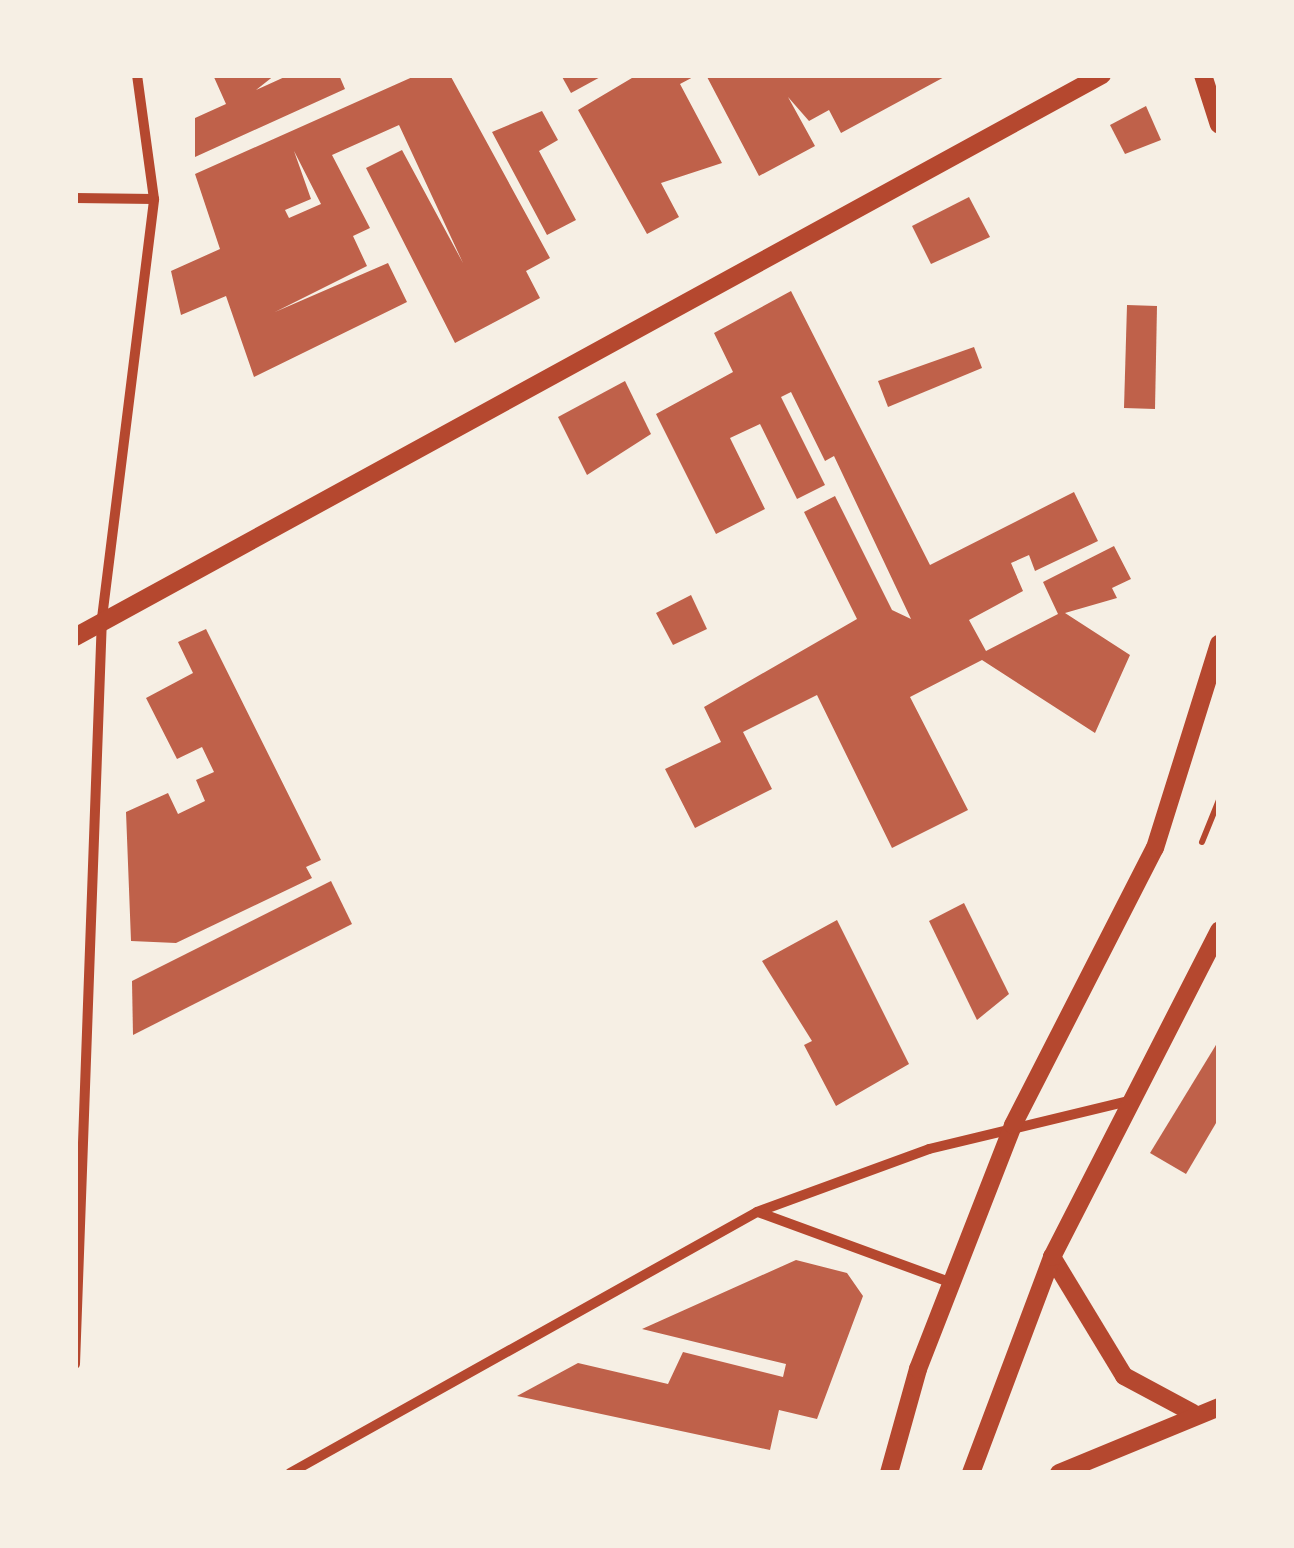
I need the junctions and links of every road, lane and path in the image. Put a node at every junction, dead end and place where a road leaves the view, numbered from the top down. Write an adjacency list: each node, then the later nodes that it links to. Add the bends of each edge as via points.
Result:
1 (138, 75): 6 (street)
2 (1102, 75): 7 (street)
3 (1202, 75): 4 (street)
4 (1219, 124)
5 (75, 198): 6 (street)
6 (154, 198): 7 (street)
7 (102, 618): 8 (street); 16 (street)
8 (75, 637)
9 (1219, 644): 12 (street, via 1156,848)
10 (1219, 930): 11 (street)
11 (1139, 1098): 12 (street); 14 (street)
12 (1013, 1125): 13 (street); 15 (street)
13 (757, 1212): 15 (street); 19 (street)
14 (1052, 1256): 18 (street, via 1124,1376); 21 (street)
15 (949, 1282): 20 (street)
16 (75, 1364)
17 (1219, 1408): 18 (street)
18 (1193, 1413): 22 (street)
19 (290, 1473)
20 (889, 1473)
21 (971, 1473)
22 (1059, 1473)

